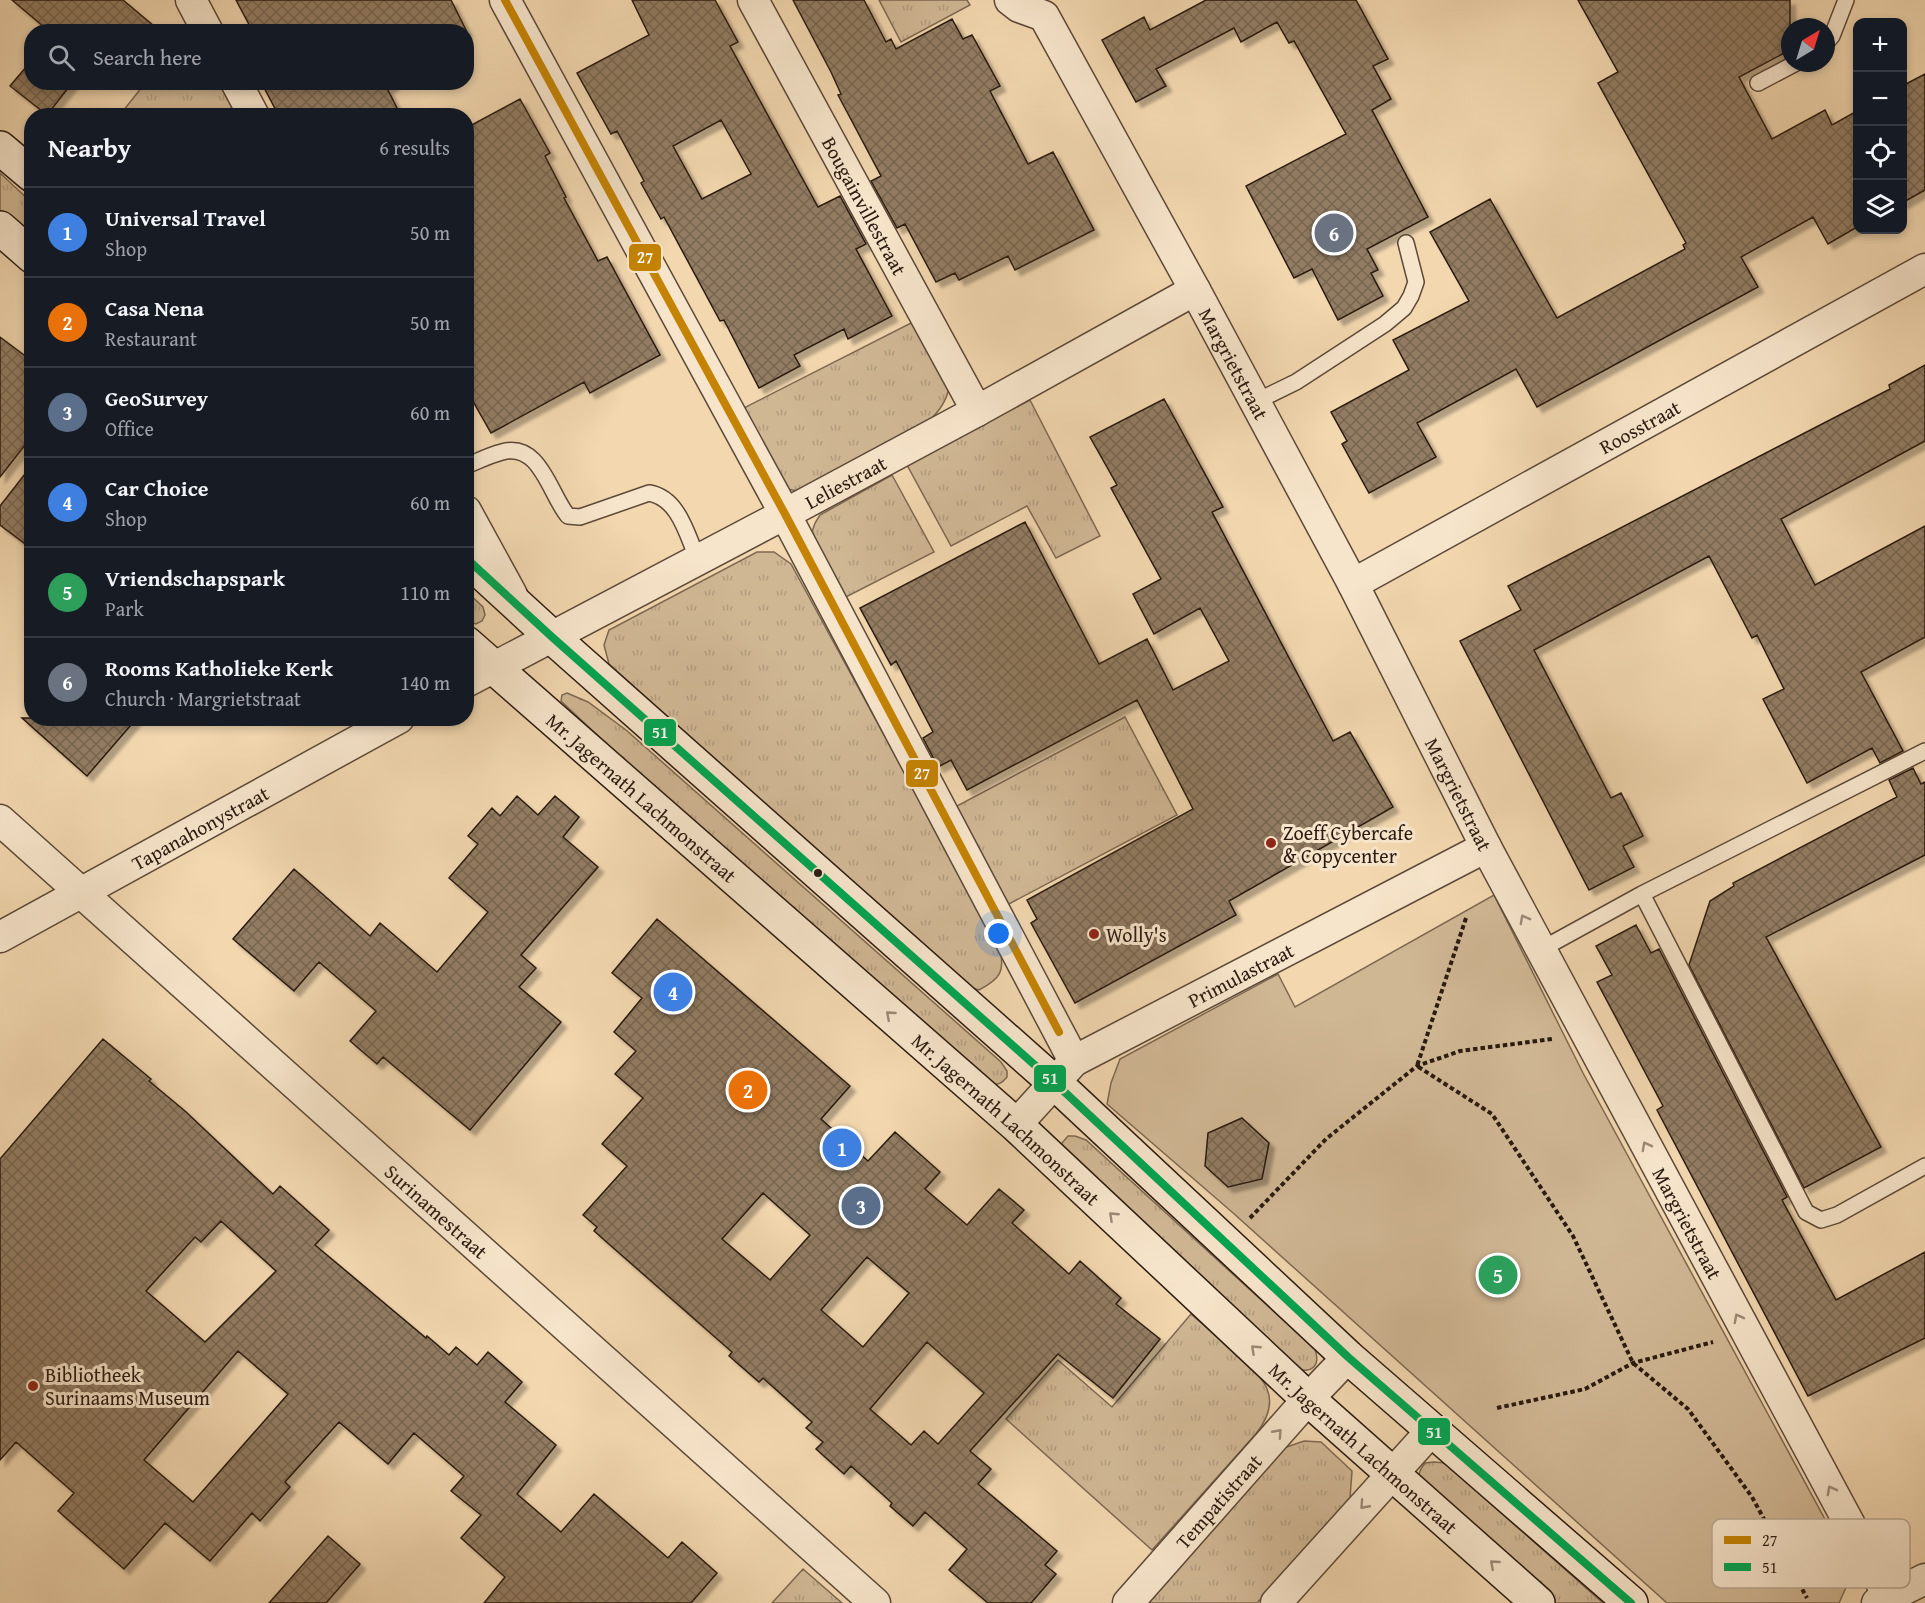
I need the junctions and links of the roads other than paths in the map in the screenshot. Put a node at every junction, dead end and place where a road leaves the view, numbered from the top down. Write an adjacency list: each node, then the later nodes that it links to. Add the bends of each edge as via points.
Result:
1 (191, 0): 7 (street)
2 (505, 0): 23 (street)
3 (753, 0): 21 (street, Bougainvillestraat)
4 (1010, 0): 6 (street, Margrietstraat, via 1019,8)
5 (1846, 0): 8 (lane)
6 (1050, 8): 19 (street, Margrietstraat)
7 (204, 24)
8 (1835, 28)
9 (1781, 71): 10 (lane)
10 (1758, 83)
11 (240, 90): 12 (street)
12 (250, 108)
13 (0, 148): 14 (main road)
14 (24, 168)
15 (0, 228): 17 (main road)
16 (1406, 243): 20 (lane, via 1416,282 1404,308 1296,381)
17 (24, 249)
18 (1925, 269): 27 (street, Roosstraat)
19 (1195, 290): 20 (street, Margrietstraat); 21 (street, Leliestraat)
20 (1256, 402): 27 (street, Margrietstraat)
21 (977, 411): 23 (street, Leliestraat)
22 (474, 463): 25 (lane, via 505,451 535,459 568,516 580,517 649,492 659,494 678,513)
23 (785, 514): 25 (street, Leliestraat); 39 (street)
24 (474, 526): 28 (street)
25 (698, 560): 29 (street, Leliestraat)
26 (474, 565): 28 (main road)
27 (1353, 584): 34 (street, Margrietstraat)
28 (515, 601): 29 (main road)
29 (552, 637): 30 (street, Leliestraat); 39 (main road)
30 (480, 674): 40 (main road, Mr. Jagernath Lachmonstraat, one-way to 30)
31 (384, 726): 35 (street, Tapanahonystraat)
32 (1925, 752): 36 (lane)
33 (0, 820): 35 (street, Surinamestraat)
34 (1486, 847): 38 (street, Margrietstraat, one-way to 34); 39 (street, Primulastraat)
35 (81, 892): 37 (street, Tapanahonystraat); 51 (street, Surinamestraat)
36 (1642, 894): 38 (lane); 41 (lane, via 1806,1212 1821,1220 1837,1215)
37 (0, 937)
38 (1540, 950): 46 (street, Margrietstraat, one-way to 38)
39 (1065, 1072): 40 (street, Primulastraat); 42 (main road, via 1226,1243)
40 (1016, 1125): 43 (main road, Mr. Jagernath Lachmonstraat, one-way to 40)
41 (1925, 1166)
42 (1348, 1357): 43 (street, Tempatistraat); 44 (main road)
43 (1308, 1399): 45 (main road, Mr. Jagernath Lachmonstraat); 52 (street, Tempatistraat, one-way to 43)
44 (1432, 1430): 45 (street); 55 (main road)
45 (1391, 1474): 53 (street, one-way to 53); 54 (main road, Mr. Jagernath Lachmonstraat, one-way to 45)
46 (1842, 1519)
47 (1925, 1579): 48 (street)
48 (1910, 1587)
49 (1909, 1588): 50 (street)
50 (1886, 1601)
51 (875, 1603)
52 (1128, 1603)
53 (1276, 1603)
54 (1538, 1603)
55 (1631, 1603)

